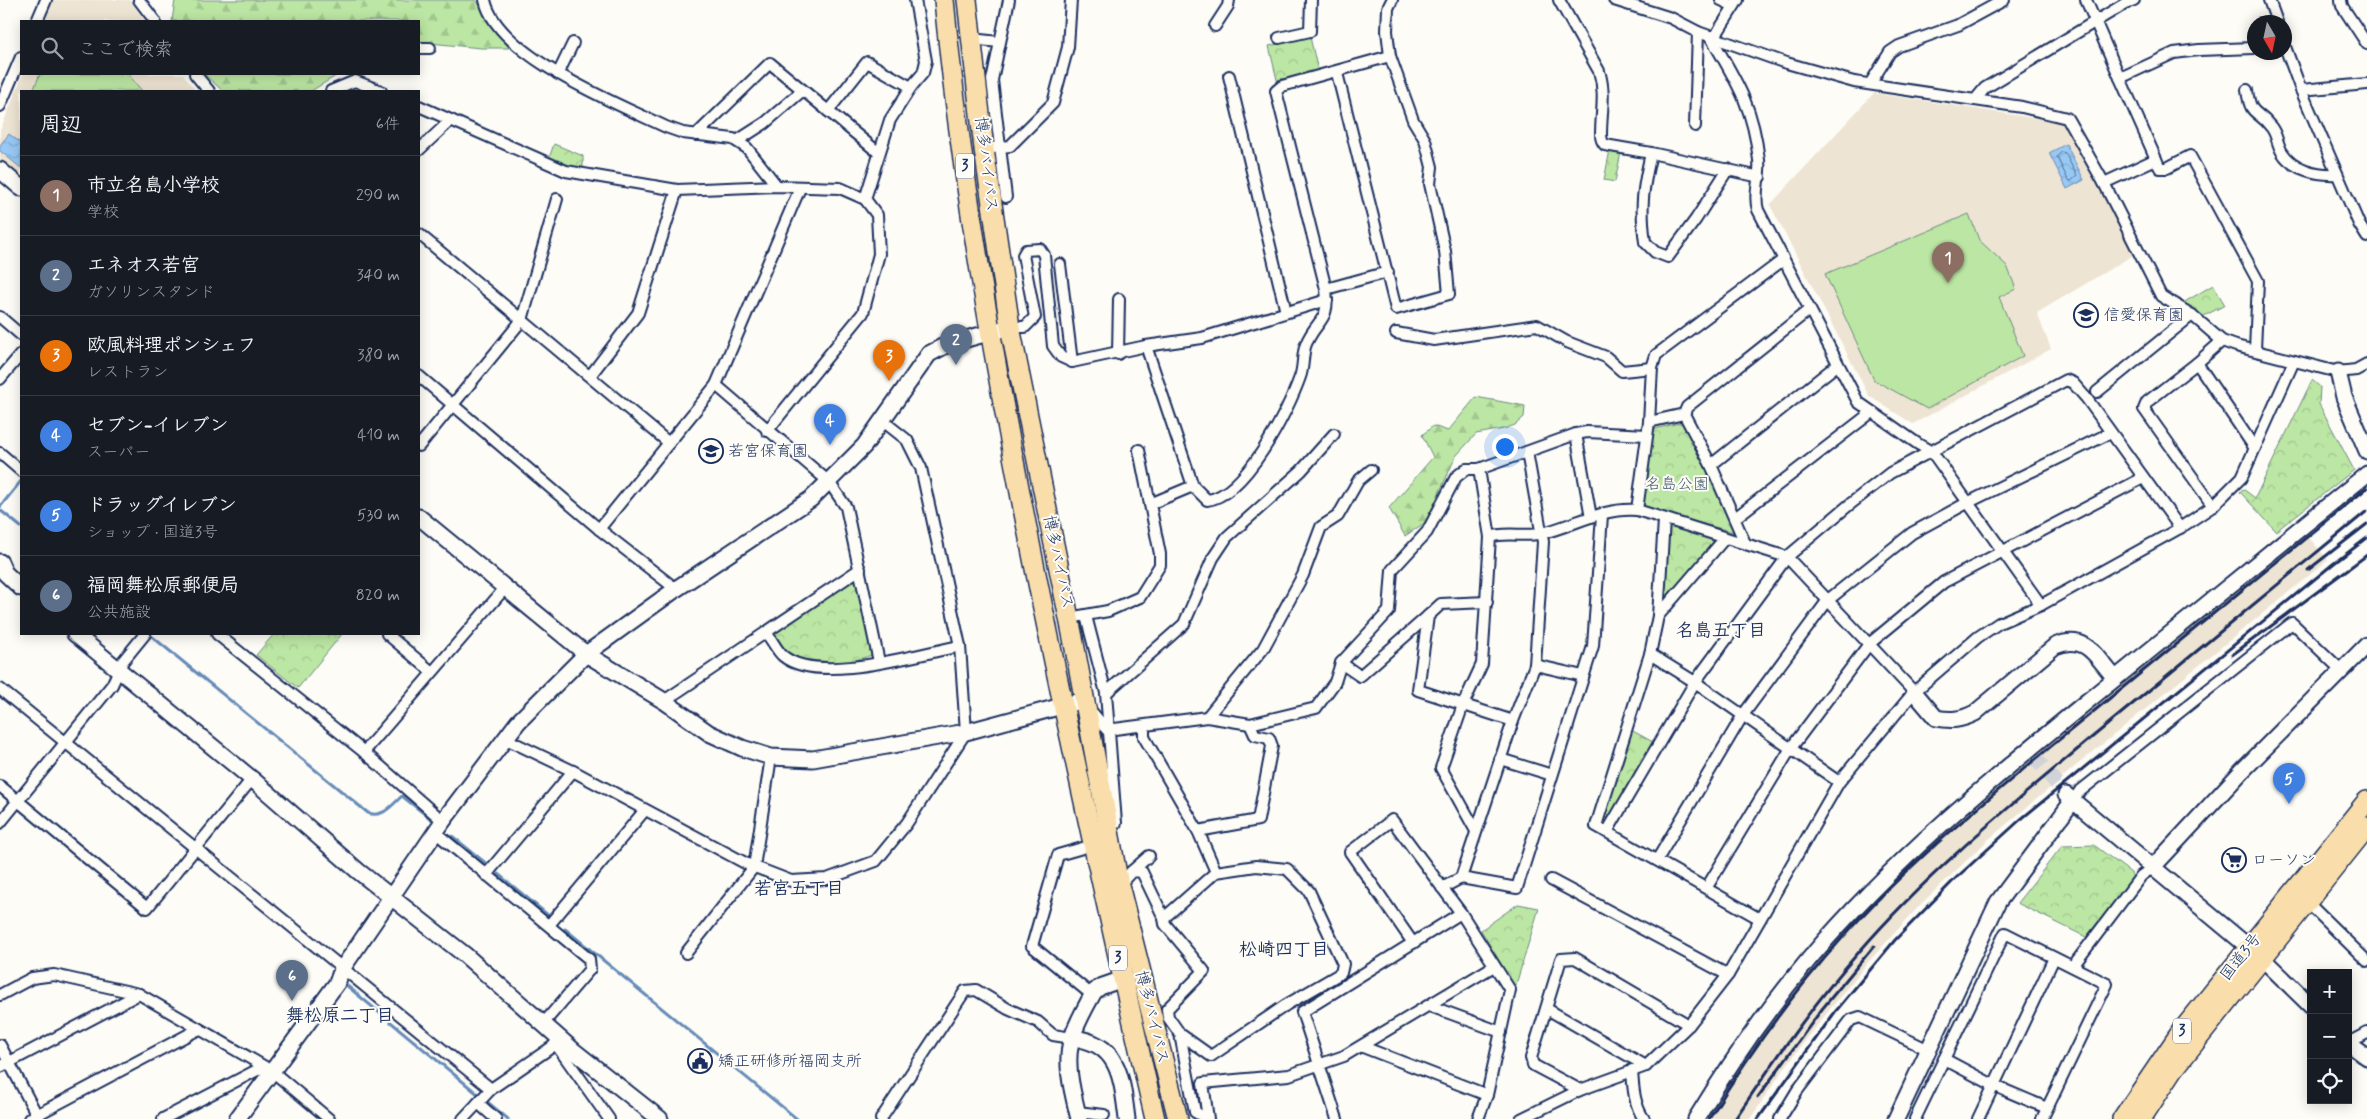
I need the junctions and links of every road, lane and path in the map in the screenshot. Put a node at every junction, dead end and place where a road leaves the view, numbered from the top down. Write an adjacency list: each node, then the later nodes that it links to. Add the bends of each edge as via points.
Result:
1 (46, 0): 22 (street)
2 (139, 0): 23 (street)
3 (485, 0): 40 (street, via 502,31)
4 (915, 0): 47 (street, via 926,61 923,73)
5 (944, 0): 93 (highway, 博多バイパス / 3)
6 (967, 0): 29 (highway, 博多バイパス / 3)
7 (1009, 0): 30 (street)
8 (1071, 0): 62 (street, via 1069,40 1054,103 1010,146)
9 (1229, 0): 25 (street)
10 (1311, 0): 28 (street, via 1310,31)
11 (1392, 0): 36 (street, via 1388,8)
12 (1559, 0): 65 (street, via 1603,83 1602,142 1605,146)
13 (1614, 0): 26 (street, via 1671,18)
14 (1721, 0): 20 (street)
15 (2004, 0): 45 (street, via 1958,26 1899,46 1890,52)
16 (2086, 0): 24 (street)
17 (2134, 0): 24 (street)
18 (2269, 0): 21 (street)
19 (2341, 0): 32 (street)
20 (1736, 3): 27 (street)
21 (2274, 15)
22 (37, 20)
23 (154, 20)
24 (2096, 21): 44 (street); 54 (street, via 1985,88)
25 (1215, 26)
26 (1698, 32): 27 (street); 59 (street)
27 (1712, 37): 45 (street, via 1783,62); 70 (street, via 1746,99 1756,130)
28 (1279, 38)
29 (970, 39): 30 (street); 62 (highway, 博多バイパス / 3)
30 (999, 42): 62 (street, via 992,80)
31 (573, 43): 40 (street)
32 (2367, 44)
33 (420, 48): 34 (street)
34 (430, 48)
35 (2247, 48): 44 (street, via 2174,53)
36 (1390, 56): 39 (street); 83 (street, via 1413,120 1425,140 1432,167 1430,184 1445,252 1449,294 1396,310)
37 (20, 59): 55 (street)
38 (2290, 60): 53 (street)
39 (1337, 72): 83 (street); 84 (street, via 1276,90)
40 (558, 74): 60 (street, via 666,127)
41 (196, 75): 48 (street)
42 (1229, 76): 88 (street)
43 (357, 77): 49 (street); 50 (street)
44 (2120, 78): 66 (street)
45 (1870, 84): 54 (street)
46 (2367, 84): 53 (street)
47 (911, 88): 57 (street, via 867,62); 64 (street, via 890,120)
48 (208, 90)
49 (333, 90)
50 (379, 90)
51 (803, 90): 57 (street); 60 (street, via 770,63); 61 (street, via 765,123)
52 (2247, 90): 69 (street, via 2253,112 2271,127 2281,151 2291,164)
53 (2302, 90): 69 (street)
54 (1975, 100): 71 (street, via 2067,118)
55 (0, 106)
56 (420, 106): 58 (street)
57 (828, 111): 64 (street)
58 (451, 120): 63 (street); 75 (street, via 566,171)
59 (1695, 126)
60 (696, 135): 61 (street)
61 (737, 141): 72 (street, via 747,148)
62 (992, 148): 76 (street); 92 (highway, 博多バイパス / 3)
63 (420, 149)
64 (879, 153): 78 (street)
65 (1651, 153): 67 (street); 67 (street, via 1641,193 1641,216 1645,242 1661,256 1668,257)
66 (2156, 159): 71 (street); 98 (street, via 2160,168 2167,168 2190,156 2258,281)
67 (1728, 169): 70 (street)
68 (0, 170): 73 (street)
69 (2337, 174): 80 (street)
70 (1760, 177): 81 (street, via 1756,202)
71 (2104, 183): 89 (street, via 2161,296)
72 (777, 186): 74 (street); 75 (street)
73 (20, 187)
74 (800, 188): 78 (street, via 840,188); 111 (street)
75 (677, 190): 108 (street, via 638,313)
76 (1006, 197)
77 (557, 199): 91 (street)
78 (865, 199): 118 (street, via 877,215 879,254 863,313)
79 (420, 235): 91 (street)
80 (2367, 237)
81 (1783, 260): 87 (street); 106 (street, via 1656,355)
82 (1060, 264): 102 (street)
83 (1388, 272): 84 (street)
84 (1326, 288): 86 (street)
85 (1119, 300): 99 (street)
86 (1327, 300): 88 (street); 138 (street, via 1326,313 1306,344 1301,376 1281,419 1244,478 1214,499 1207,500)
87 (1809, 310): 105 (street); 115 (street, via 1687,407)
88 (1286, 312): 97 (street, via 1202,338)
89 (2192, 316): 96 (street); 112 (street)
90 (0, 317): 95 (street)
91 (522, 320): 108 (street); 113 (street)
92 (1010, 327): 93 (street); 102 (street, via 1024,327 1035,317 1022,255 1026,250 1040,249 1048,276 1053,346 1061,357); 166 (highway, 博多バイパス / 3)
93 (989, 331): 116 (street, via 948,344 929,354); 191 (highway, 博多バイパス / 3)
94 (1396, 333): 106 (street, via 1434,340 1537,325 1567,342 1606,357 1622,371)
95 (20, 334)
96 (2222, 341): 98 (street); 103 (street)
97 (1146, 346): 99 (street); 138 (street)
98 (2255, 350): 101 (street)
99 (1118, 354): 102 (street)
100 (20, 355): 110 (street)
101 (2294, 361): 107 (street); 125 (street)
102 (1072, 362)
103 (2197, 363): 125 (street); 141 (street, via 2147,402 2144,410)
104 (2367, 364): 107 (street, via 2356,370)
105 (1837, 365): 114 (street, via 1858,402); 131 (street)
106 (1652, 368): 117 (street)
107 (2338, 372): 127 (street, via 2344,397)
108 (590, 376): 123 (street)
109 (420, 377): 113 (street)
110 (0, 379)
111 (716, 385): 118 (street); 123 (street)
112 (2097, 392)
113 (453, 404): 124 (street); 149 (street)
114 (1872, 412): 129 (street); 146 (street)
115 (1684, 414): 117 (street); 131 (street)
116 (883, 421): 137 (street); 174 (street, via 907,440 921,468)
117 (1649, 422): 122 (street)
118 (767, 431): 137 (street)
119 (2110, 433): 129 (street, via 2087,399 2066,380); 136 (street); 139 (street)
120 (1334, 434): 188 (street, via 1301,471 1227,537 1213,558 1184,624)
121 (1576, 434): 122 (street); 128 (street); 144 (street)
122 (1647, 436): 142 (street)
123 (669, 443): 149 (street)
124 (420, 445)
125 (2254, 447): 141 (street, via 2242,477)
126 (1139, 450): 140 (street)
127 (2367, 451)
128 (1527, 452): 132 (street); 150 (street)
129 (1932, 452): 139 (street); 155 (street, via 1890,473)
130 (0, 453): 133 (street)
131 (1711, 465): 146 (street)
132 (1479, 469): 151 (street); 178 (street, via 1466,469 1456,477 1427,532 1392,570 1389,612)
133 (20, 470)
134 (1371, 470): 194 (street, via 1358,481 1338,516 1320,527 1303,575 1263,650)
135 (2367, 474): 184 (street)
136 (2143, 478): 148 (street); 154 (street)
137 (829, 482): 156 (street, via 846,508); 160 (street, via 772,527)
138 (1193, 486): 140 (street)
139 (1967, 502): 154 (street); 161 (street, via 1912,533)
140 (1150, 504): 166 (street, via 1160,565 1140,597 1108,611)
141 (2213, 506): 148 (street)
142 (1637, 510): 143 (street); 147 (street)
143 (1602, 514): 144 (street); 183 (street, via 1593,646)
144 (1591, 517): 150 (street)
145 (420, 518): 159 (street)
146 (1734, 518): 153 (street)
147 (1664, 520): 152 (street); 165 (street)
148 (2180, 528): 163 (street)
149 (599, 529): 160 (street)
150 (1542, 534): 151 (street, via 1499,534); 179 (street)
151 (1490, 538): 162 (street)
152 (1725, 538): 153 (street); 165 (street)
153 (1745, 543): 155 (street)
154 (2002, 552): 163 (street); 172 (street, via 1944,582)
155 (1787, 557): 161 (street); 185 (street)
156 (860, 569): 167 (street); 177 (street)
157 (2, 571): 158 (street)
158 (20, 587)
159 (505, 588): 175 (street); 182 (street)
160 (676, 589): 175 (street)
161 (1828, 600): 172 (street); 193 (street)
162 (1487, 602): 164 (street, via 1441,604); 192 (street, via 1482,664)
163 (2041, 604): 187 (street, via 1999,623 1978,637)
164 (1428, 616): 178 (street, via 1360,676); 192 (street, via 1418,690)
165 (1658, 616): 176 (street)
166 (1078, 617): 188 (street); 189 (highway, 博多バイパス / 3)
167 (767, 634): 177 (street, via 782,655 800,665 829,670); 190 (street)
168 (76, 635): 181 (street)
169 (144, 635): 181 (street, via 123,661)
170 (218, 635): 203 (street)
171 (387, 635): 182 (street)
172 (1869, 644): 187 (street); 202 (street)
173 (2367, 645): 180 (street)
174 (960, 646): 177 (street); 199 (street)
175 (586, 654): 190 (street); 200 (street, via 518,722)
176 (1650, 654): 185 (street); 221 (street, via 1596,826)
177 (880, 662)
178 (1341, 662): 196 (street, via 1335,682 1316,708)
179 (1535, 665): 183 (street); 195 (street)
180 (2342, 671): 211 (street, via 2292,623); 227 (street, via 2242,770)
181 (119, 672): 201 (street); 208 (street)
182 (432, 672): 203 (street)
183 (1583, 676): 207 (street)
184 (2115, 678): 187 (street, via 2087,646 2068,640 2055,646 1964,719 1936,718); 303 (street, via 2031,752 1985,784 1928,836 1811,957 1761,1021)
185 (1695, 682): 193 (street); 221 (street)
186 (0, 688): 201 (street)
187 (1914, 692): 209 (street)
188 (1106, 693): 198 (street)
189 (1084, 700): 191 (street); 198 (street); 233 (highway, 博多バイパス / 3)
190 (664, 701): 204 (street, via 709,733)
191 (1064, 705): 199 (street); 222 (highway, 博多バイパス / 3)
192 (1463, 705): 195 (street); 220 (street, via 1442,768)
193 (1743, 715): 202 (street); 225 (street)
194 (1207, 717): 196 (street); 197 (street)
195 (1513, 721): 205 (street)
196 (1250, 724): 219 (street, via 1255,735 1269,738 1272,746 1258,820)
197 (1144, 726): 198 (street); 219 (street, via 1144,737)
198 (1107, 730): 216 (street)
199 (966, 732): 204 (street, via 813,759); 226 (street, via 907,823 876,861 828,879 791,881)
200 (506, 739): 206 (street); 217 (street)
201 (66, 743): 212 (street); 223 (street)
202 (1791, 748): 209 (street); 234 (street)
203 (364, 752): 217 (street)
204 (771, 757): 226 (street)
205 (1500, 759): 207 (street); 220 (street)
206 (573, 771): 214 (street); 230 (street)
207 (1552, 775): 231 (street, via 1517,888)
208 (252, 779): 223 (street); 236 (street)
209 (1839, 782): 240 (street)
210 (0, 786): 212 (street)
211 (2069, 798): 227 (street); 270 (street, via 1998,902)
212 (18, 801): 215 (street); 223 (street, via 147,908)
213 (2367, 801): 244 (highway, 国道3号 / 3)
214 (645, 810): 226 (street); 241 (street)
215 (0, 822)
216 (1116, 826)
217 (439, 827): 230 (street); 236 (street)
218 (2367, 827): 237 (highway, 国道3号 / 3)
219 (1198, 831): 229 (street)
220 (1476, 831): 231 (street)
221 (1607, 832): 225 (street)
222 (1093, 845): 251 (highway, 博多バイパス / 3); 254 (street, via 1058,855 1032,946)
223 (195, 850): 249 (street)
224 (1149, 856): 228 (street)
225 (1657, 860): 234 (street)
226 (754, 867): 243 (street)
227 (2152, 868): 244 (street); 248 (street, via 2142,876)
228 (1132, 871): 233 (street); 239 (street, via 1142,872)
229 (1216, 872): 239 (street); 262 (street, via 1256,866 1287,869 1309,890 1342,964 1341,973 1286,1005 1211,1056)
230 (486, 875): 241 (street)
231 (1461, 878): 235 (street)
232 (1551, 880): 250 (street)
233 (1119, 885): 298 (highway, 博多バイパス / 3)
234 (1707, 887): 240 (street)
235 (1442, 888): 238 (street); 242 (street, via 1392,820 1350,852)
236 (390, 896): 249 (street); 258 (street, via 465,955)
237 (2307, 902): 244 (highway, 国道3号 / 3); 246 (street)
238 (1461, 913): 242 (street); 247 (street)
239 (1164, 918): 262 (street, via 1204,971 1167,1009 1168,1017)
240 (1760, 919): 250 (street)
241 (549, 925): 258 (street, via 589,958 590,968)
242 (1413, 942): 274 (street, via 1302,1012)
243 (686, 953)
244 (2256, 953): 255 (street); 309 (highway, 国道3号 / 3, via 2181,1032); 310 (highway, 国道3号 / 3)
245 (2054, 958): 248 (street); 272 (street, via 2004,933); 278 (street)
246 (2367, 961)
247 (1494, 966): 256 (street); 261 (street, via 1510,990)
248 (2073, 966): 283 (street, via 2107,984)
249 (342, 969): 276 (street, via 337,983); 279 (street)
250 (1728, 975): 259 (street)
251 (1122, 979): 254 (street, via 1100,987); 297 (highway, 博多バイパス / 3)
252 (139, 994): 253 (street, via 54,974 32,978); 260 (street); 273 (street)
253 (0, 995)
254 (1092, 995): 264 (street)
255 (2307, 1002)
256 (1430, 1006): 261 (street); 269 (street)
257 (1547, 1009): 259 (street, via 1562,959 1575,958); 275 (street); 280 (street, via 1531,1058 1533,1065)
258 (543, 1024): 266 (street)
259 (1690, 1025): 275 (street)
260 (199, 1029): 276 (street); 288 (street)
261 (1501, 1032): 281 (street)
262 (1180, 1034): 299 (street, via 1195,1112)
263 (2367, 1034): 265 (street)
264 (1072, 1038): 285 (street, via 1070,1082); 295 (street, via 1053,1036 1038,1022 976,990 965,991); 296 (street, via 1102,1047 1117,1066)
265 (2352, 1041)
266 (558, 1042): 279 (street); 293 (street); 294 (street)
267 (0, 1045): 273 (street)
268 (2352, 1046): 271 (street)
269 (1363, 1047): 274 (street); 281 (street)
270 (1929, 1050): 304 (street, via 1860,1018 1852,1020 1797,1091); 305 (street)
271 (2367, 1058)
272 (1944, 1059): 278 (street); 306 (street)
273 (4, 1064): 288 (street)
274 (1319, 1065): 299 (street, via 1289,1075 1203,1083); 300 (street)
275 (1646, 1066): 277 (street)
276 (268, 1069): 286 (street); 289 (street); 290 (street)
277 (1632, 1070): 280 (street); 302 (street, via 1634,1094)
278 (1995, 1086): 283 (street); 307 (street)
279 (491, 1089): 282 (street)
280 (1580, 1090): 287 (street)
281 (1487, 1095): 301 (street)
282 (478, 1102): 291 (street); 292 (street)
283 (2046, 1108): 308 (street)
284 (1104, 1115): 285 (street)
285 (1078, 1116)
286 (322, 1117)
287 (1530, 1117)
288 (35, 1118)
289 (163, 1119)
290 (237, 1119)
291 (463, 1119)
292 (496, 1119)
293 (609, 1119)
294 (660, 1119)
295 (881, 1119)
296 (1127, 1119)
297 (1155, 1119)
298 (1178, 1119)
299 (1208, 1119)
300 (1337, 1119)
301 (1478, 1119)
302 (1644, 1119)
303 (1696, 1119)
304 (1780, 1119)
305 (1896, 1119)
306 (1915, 1119)
307 (1978, 1119)
308 (2042, 1119)
309 (2122, 1119)
310 (2141, 1119)

